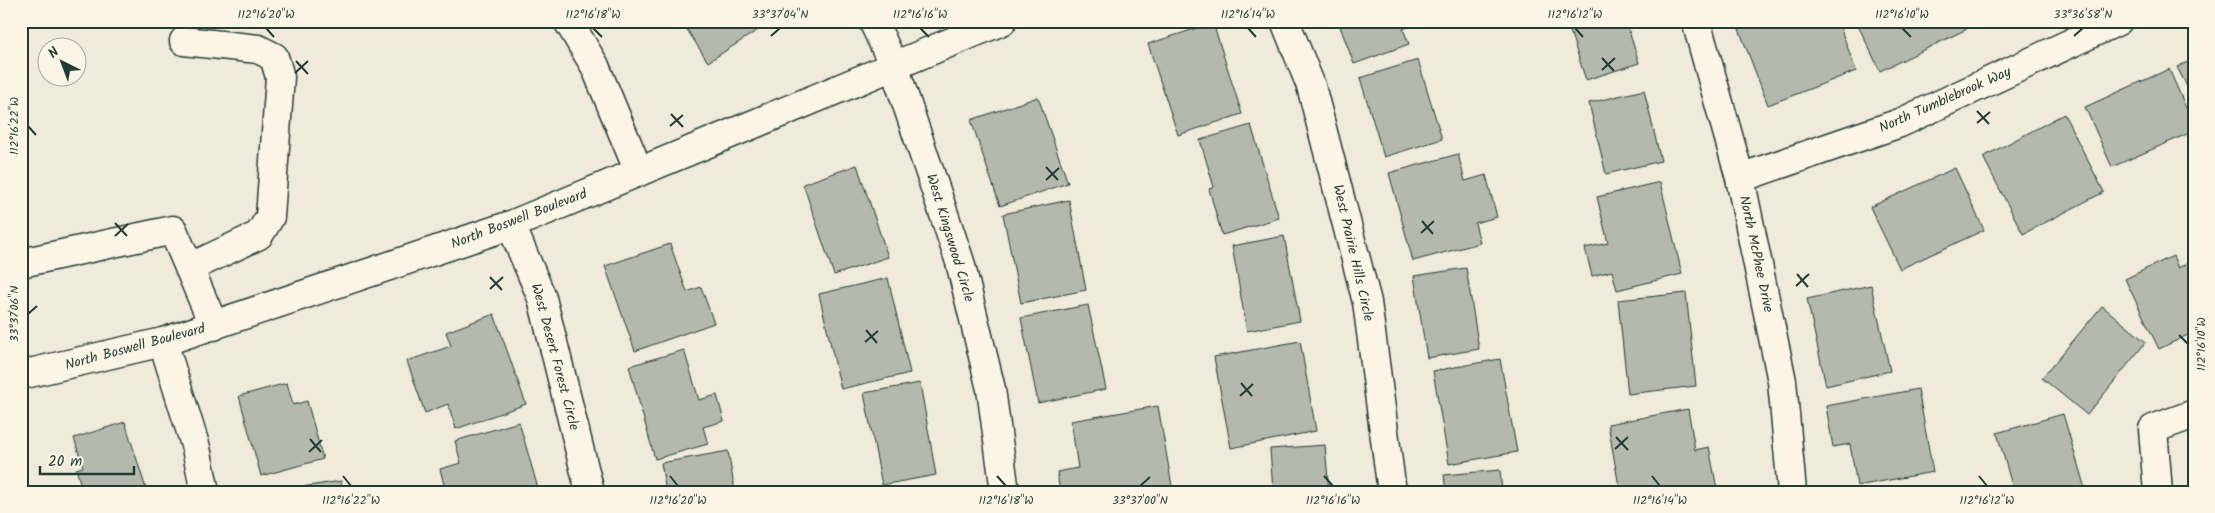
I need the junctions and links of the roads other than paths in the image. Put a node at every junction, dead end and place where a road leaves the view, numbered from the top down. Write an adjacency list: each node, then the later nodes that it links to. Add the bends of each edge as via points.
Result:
1 (568, 21): 9 (street, via 595,66)
2 (873, 21): 8 (street, West Kingswood Circle)
3 (1002, 21): 8 (street, North Boswell Boulevard)
4 (1285, 21): 21 (street, West Prairie Hills Circle, via 1312,86 1367,302)
5 (1696, 21): 10 (street, North McPhee Drive)
6 (2118, 21): 10 (street, North Tumblebrook Way, via 1900,123)
7 (184, 41): 13 (street, via 258,49 274,57 280,77 270,217 259,235)
8 (894, 66): 9 (street, North Boswell Boulevard); 20 (street, West Kingswood Circle, via 960,262 990,389)
9 (639, 172): 11 (street, North Boswell Boulevard)
10 (1740, 178): 22 (street, North McPhee Drive, via 1782,382)
11 (511, 225): 14 (street, North Boswell Boulevard); 19 (street, West Desert Forest Circle, via 542,298)
12 (21, 263): 13 (street, via 173,230)
13 (189, 268): 14 (street)
14 (214, 326): 15 (street, North Boswell Boulevard)
15 (163, 342): 16 (street, North Boswell Boulevard); 18 (street, via 196,448)
16 (21, 375)
17 (2194, 414): 23 (street, via 2153,429)
18 (205, 492)
19 (590, 492)
20 (1005, 492)
21 (1392, 492)
22 (1792, 492)
23 (2158, 492)

